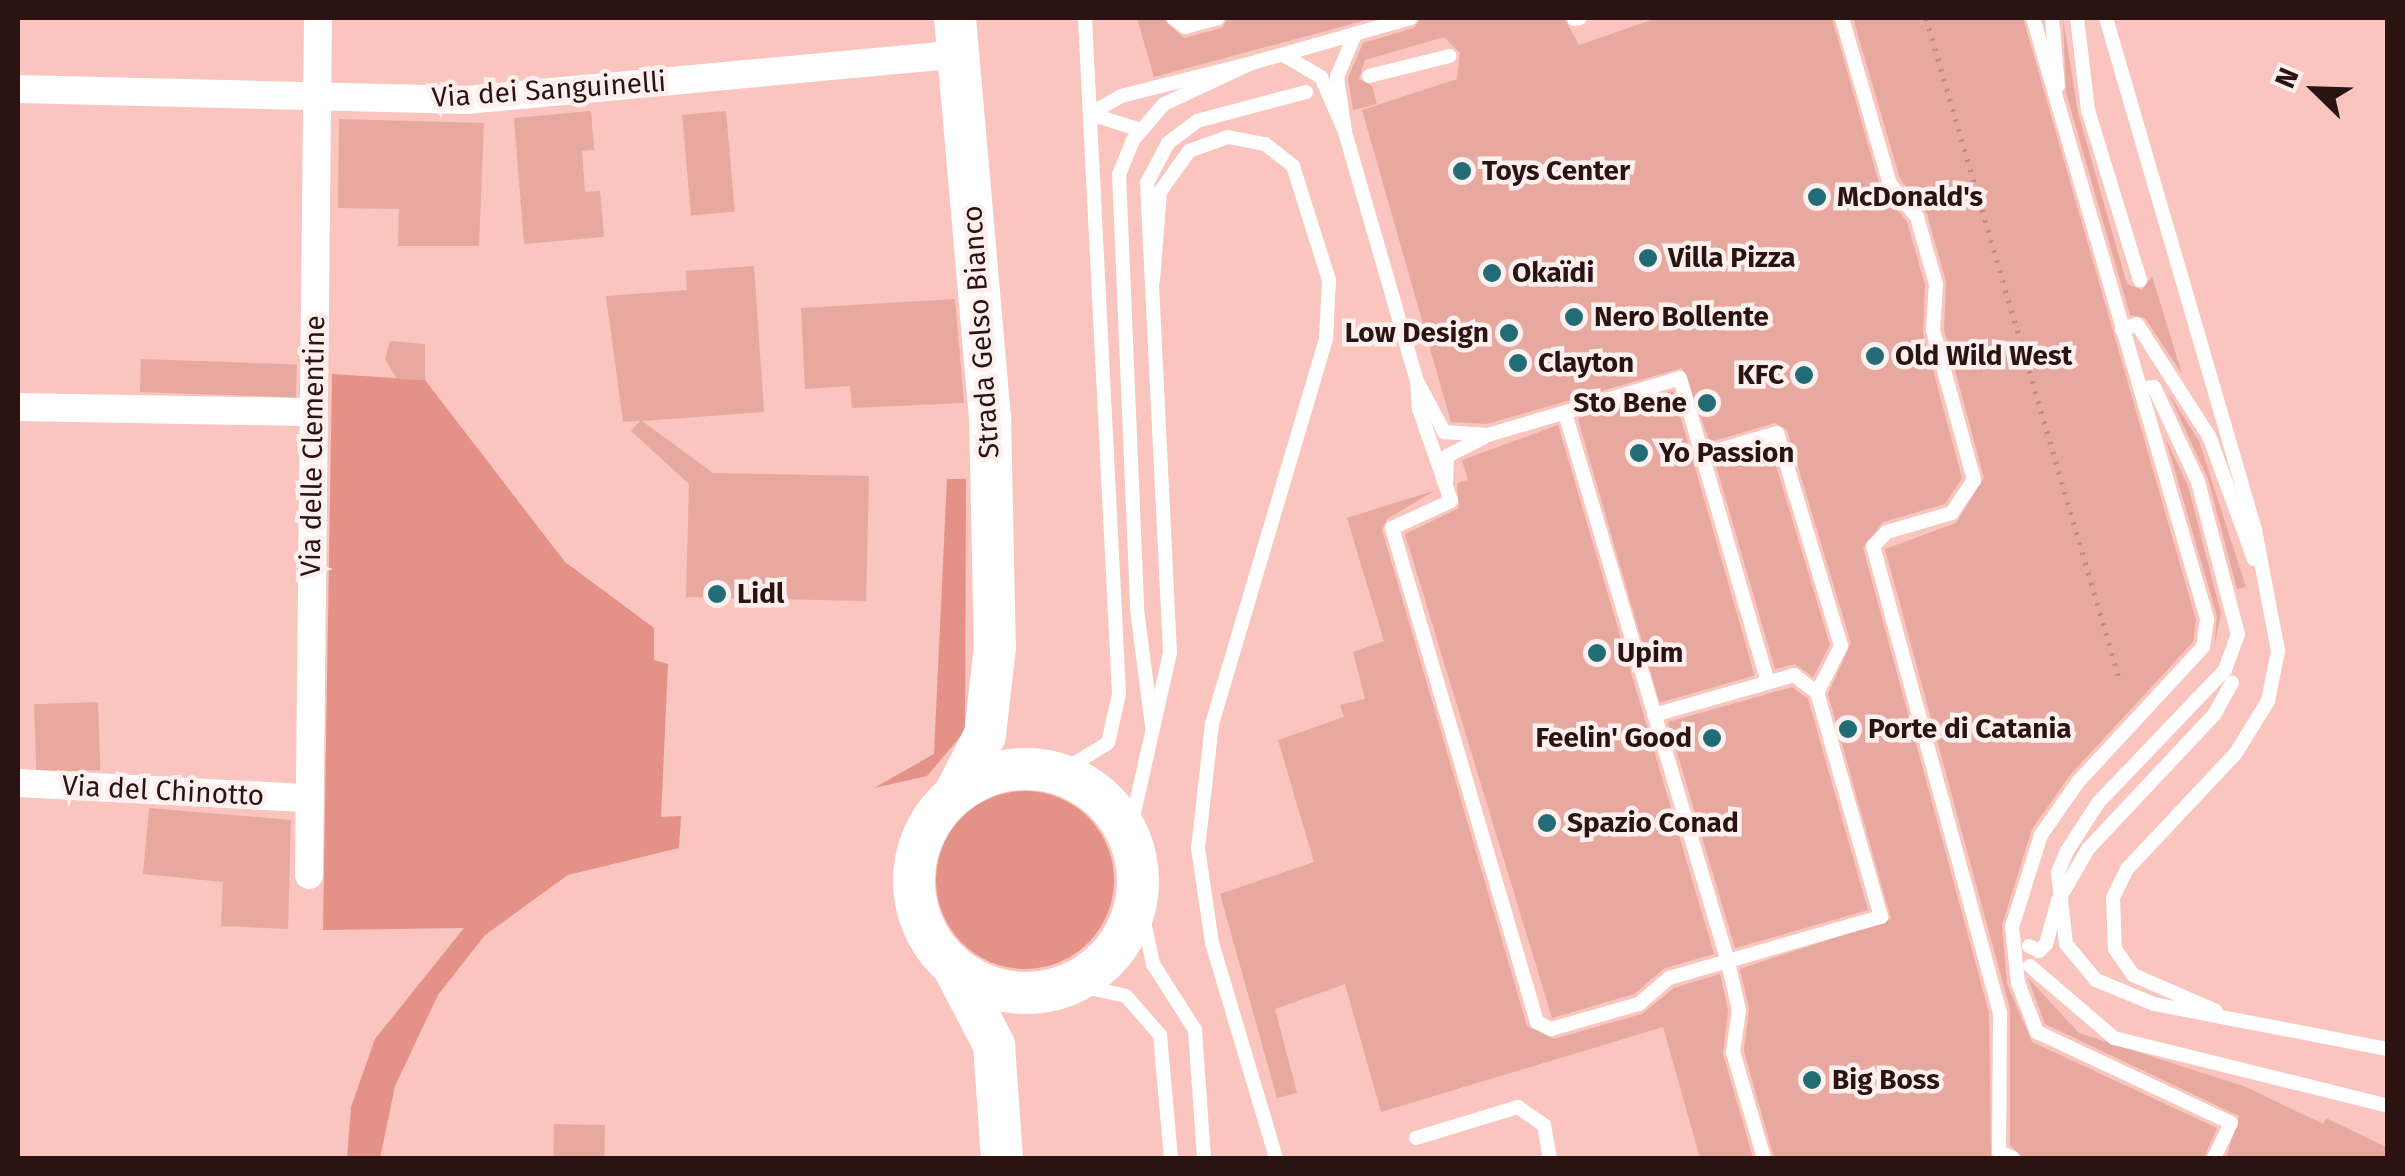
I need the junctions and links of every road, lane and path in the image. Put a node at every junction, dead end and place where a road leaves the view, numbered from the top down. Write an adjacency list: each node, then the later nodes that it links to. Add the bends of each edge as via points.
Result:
1 (318, 18): 20 (street, Via delle Clementine)
2 (1086, 18): 22 (lane)
3 (1173, 18): 4 (lane, via 1185,27)
4 (1218, 18)
5 (1411, 18): 12 (lane)
6 (1842, 18): 68 (lane, via 1890,184 1917,218 1936,284 1933,330 1974,480 1952,513 1887,532 1874,546 2000,1012 1999,1152)
7 (1926, 18): 38 (path)
8 (2033, 18): 21 (lane)
9 (2052, 18): 21 (lane)
10 (2077, 18): 25 (lane, via 2088,110)
11 (2106, 18): 36 (lane, via 2255,530)
12 (1355, 34): 14 (lane); 24 (lane, via 1337,77)
13 (956, 36): 20 (street, Via dei Sanguinelli, via 466,100); 37 (main road, Strada Gelso Bianco, via 990,415)
14 (1285, 56): 16 (lane); 24 (lane, via 1321,77)
15 (1450, 56): 17 (lane)
16 (1252, 63): 22 (lane, via 1121,96); 23 (lane, via 1164,104)
17 (1369, 76)
18 (18, 89): 20 (street, Via dei Sanguinelli)
19 (1306, 92): 26 (lane, via 1198,122 1168,143 1144,204)
20 (317, 96): 31 (street, Via delle Clementine)
21 (2058, 107): 27 (lane)
22 (1090, 114): 23 (lane); 44 (lane, via 1119,694 1108,743)
23 (1140, 130): 43 (lane, via 1116,196 1137,609)
24 (1345, 132): 28 (lane)
25 (2140, 280)
26 (1153, 281): 43 (lane, via 1171,625); 65 (lane, via 1160,192 1189,151 1228,137 1265,144 1293,166 1329,280 1326,339 1212,724 1198,848 1212,942)
27 (2122, 330): 29 (lane); 36 (lane, via 2137,324 2209,436)
28 (1418, 381): 33 (lane, via 1444,432); 35 (lane)
29 (2140, 390): 51 (lane, via 2154,386 2198,482 2238,621 2236,646 2225,670 2098,802 2058,872); 69 (lane, via 2196,574 2205,640 2078,782 2042,835 2012,927 2037,1032 2231,1123)
30 (18, 407): 31 (street)
31 (313, 412): 47 (street, Via delle Clementine)
32 (1565, 413): 33 (lane); 34 (lane, via 1680,378); 42 (lane)
33 (1488, 435): 35 (lane, via 1447,456)
34 (1702, 454): 39 (lane); 41 (lane, via 1777,433 1840,646)
35 (1446, 486): 53 (lane, via 1451,501 1392,528 1537,1022 1550,1030 1640,1004 1669,978)
36 (2265, 588): 57 (lane, via 2278,651 2268,701 2236,753 2127,868 2110,914 2116,948 2134,976)
37 (995, 647): 44 (main road, Strada Gelso Bianco, via 1008,720); 46 (main road, Strada Gelso Bianco, via 984,734)
38 (2120, 678)
39 (1768, 682): 41 (lane, via 1794,675); 42 (lane)
40 (2232, 683): 51 (lane, via 2214,714 2088,849)
41 (1816, 693): 53 (lane, via 1880,918)
42 (1654, 715): 53 (lane)
43 (1152, 726): 48 (lane)
44 (1052, 771): 46 (main road, via 988,774); 48 (main road, via 1101,796)
45 (18, 783): 47 (street, Via del Chinotto)
46 (955, 794): 55 (main road, via 926,830 914,878 924,927)
47 (309, 798): 49 (street, Via delle Clementine)
48 (1129, 834): 50 (main road)
49 (309, 875)
50 (1138, 894): 56 (main road, via 1117,948); 64 (lane, via 1153,964 1196,1030)
51 (2058, 902): 52 (lane, via 2046,944 2039,951); 57 (lane, via 2066,944 2082,970 2154,1004)
52 (2029, 946)
53 (1728, 962): 67 (lane, via 1739,1010 1733,1052)
54 (2030, 966): 60 (lane, via 2114,1038)
55 (954, 968): 56 (main road, via 1004,992); 59 (main road, via 994,1045)
56 (1066, 986): 59 (main road, via 1018,1028); 63 (lane, via 1126,996 1160,1035)
57 (2216, 1011): 58 (lane)
58 (2388, 1049)
59 (1000, 1100): 62 (main road)
60 (2388, 1106)
61 (1416, 1138): 66 (lane, via 1518,1107 1544,1124)
62 (1002, 1158)
63 (1171, 1158)
64 (1204, 1158)
65 (1276, 1158)
66 (1550, 1158)
67 (1764, 1158)
68 (2013, 1158)
69 (2214, 1158)

